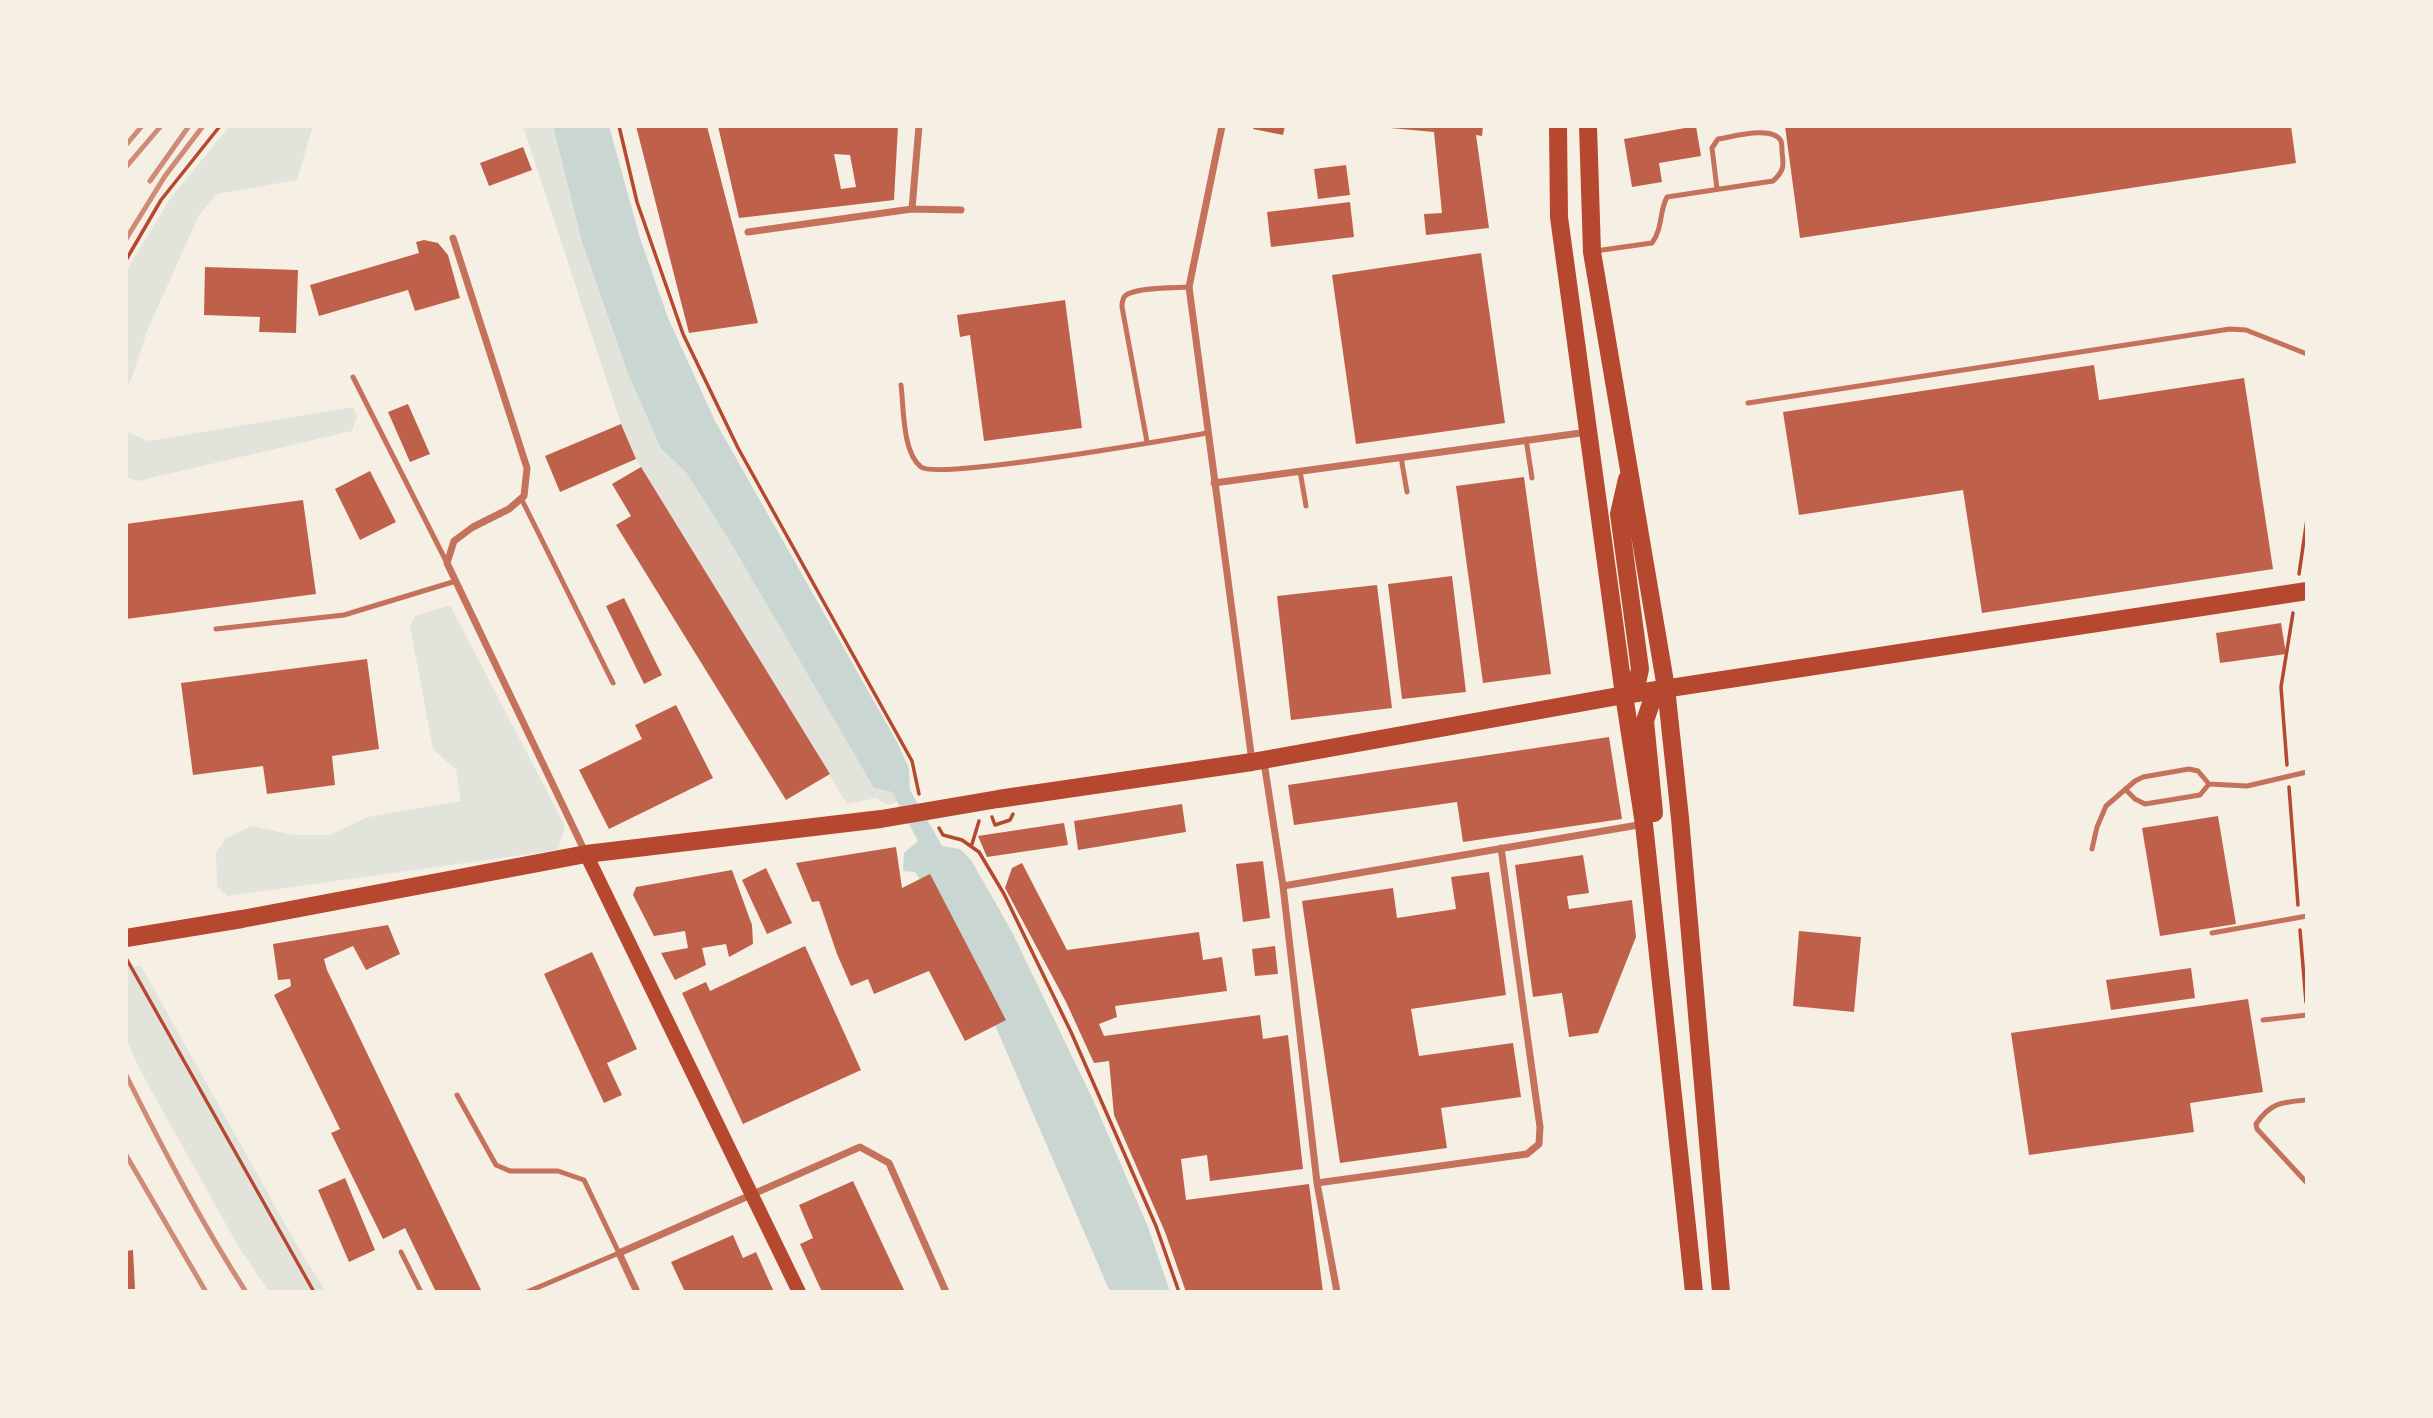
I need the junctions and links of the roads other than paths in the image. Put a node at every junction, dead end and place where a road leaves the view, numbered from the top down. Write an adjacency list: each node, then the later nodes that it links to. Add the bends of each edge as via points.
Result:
1 (919, 126): 6 (street)
2 (1222, 126): 11 (street)
3 (1558, 126): 16 (main road, via 1559,217)
4 (1588, 126): 10 (main road)
5 (1717, 189): 5 (lane, via 1773,181 1784,166 1780,140 1762,132 1718,139 1712,148); 10 (lane, via 1667,197 1653,243)
6 (912, 209): 7 (street); 8 (street)
7 (961, 210)
8 (748, 232)
9 (453, 238): 26 (street, via 527,468)
10 (1592, 252): 21 (main road)
11 (1189, 287): 17 (street); 19 (lane, via 1145,290 1123,299)
12 (2307, 354): 15 (lane, via 2246,330 2230,329)
13 (353, 377): 28 (lane)
14 (901, 386): 19 (lane, via 906,436 918,464 928,470 972,468)
15 (1748, 403)
16 (1588, 432): 18 (street); 34 (main road)
17 (1207, 433): 19 (lane); 24 (street)
18 (1526, 439): 20 (street); 23 (lane)
19 (1147, 442)
20 (1401, 457): 22 (street); 25 (lane)
21 (1629, 469): 33 (main road); 34 (main road, via 1619,514 1640,669 1637,683)
22 (1300, 471): 24 (street); 27 (lane)
23 (1532, 478)
24 (1214, 483): 35 (street)
25 (1407, 492)
26 (521, 498): 28 (street, via 454,541); 32 (lane)
27 (1306, 506)
28 (447, 562): 29 (street)
29 (456, 581): 31 (lane, via 344,615); 42 (street)
30 (2307, 591): 33 (main road)
31 (216, 629)
32 (613, 683)
33 (1666, 688): 34 (main road); 44 (main road, via 1651,703 1645,721 1660,869); 64 (main road)
34 (1624, 695): 35 (main road); 39 (main road)
35 (1258, 761): 42 (main road, via 881,819); 43 (street)
36 (2307, 772): 37 (lane, via 2247,786)
37 (2209, 784): 38 (lane, via 2198,771 2189,769 2143,777); 38 (lane, via 2200,795 2145,804)
38 (2124, 789): 41 (lane, via 2106,806)
39 (1644, 824): 40 (street); 44 (main road)
40 (1501, 848): 43 (street); 52 (street, via 1539,1144 1527,1154)
41 (2092, 849)
42 (586, 854): 47 (main road); 54 (main road)
43 (1283, 886): 52 (street)
44 (1654, 912): 63 (main road)
45 (2307, 916): 46 (lane)
46 (2212, 933)
47 (126, 938)
48 (2307, 1015): 49 (lane)
49 (2263, 1020)
50 (457, 1095): 56 (lane, via 496,1165 510,1171 558,1171 584,1180)
51 (2307, 1100): 53 (lane, via 2280,1102 2256,1124)
52 (1317, 1183): 62 (street)
53 (2307, 1183)
54 (751, 1193): 56 (street); 60 (main road); 61 (street, via 860,1147 890,1163)
55 (401, 1252): 57 (lane)
56 (619, 1253): 58 (lane); 59 (street)
57 (421, 1292)
58 (527, 1292)
59 (637, 1292)
60 (799, 1292)
61 (946, 1292)
62 (1337, 1292)
63 (1694, 1292)
64 (1721, 1292)

